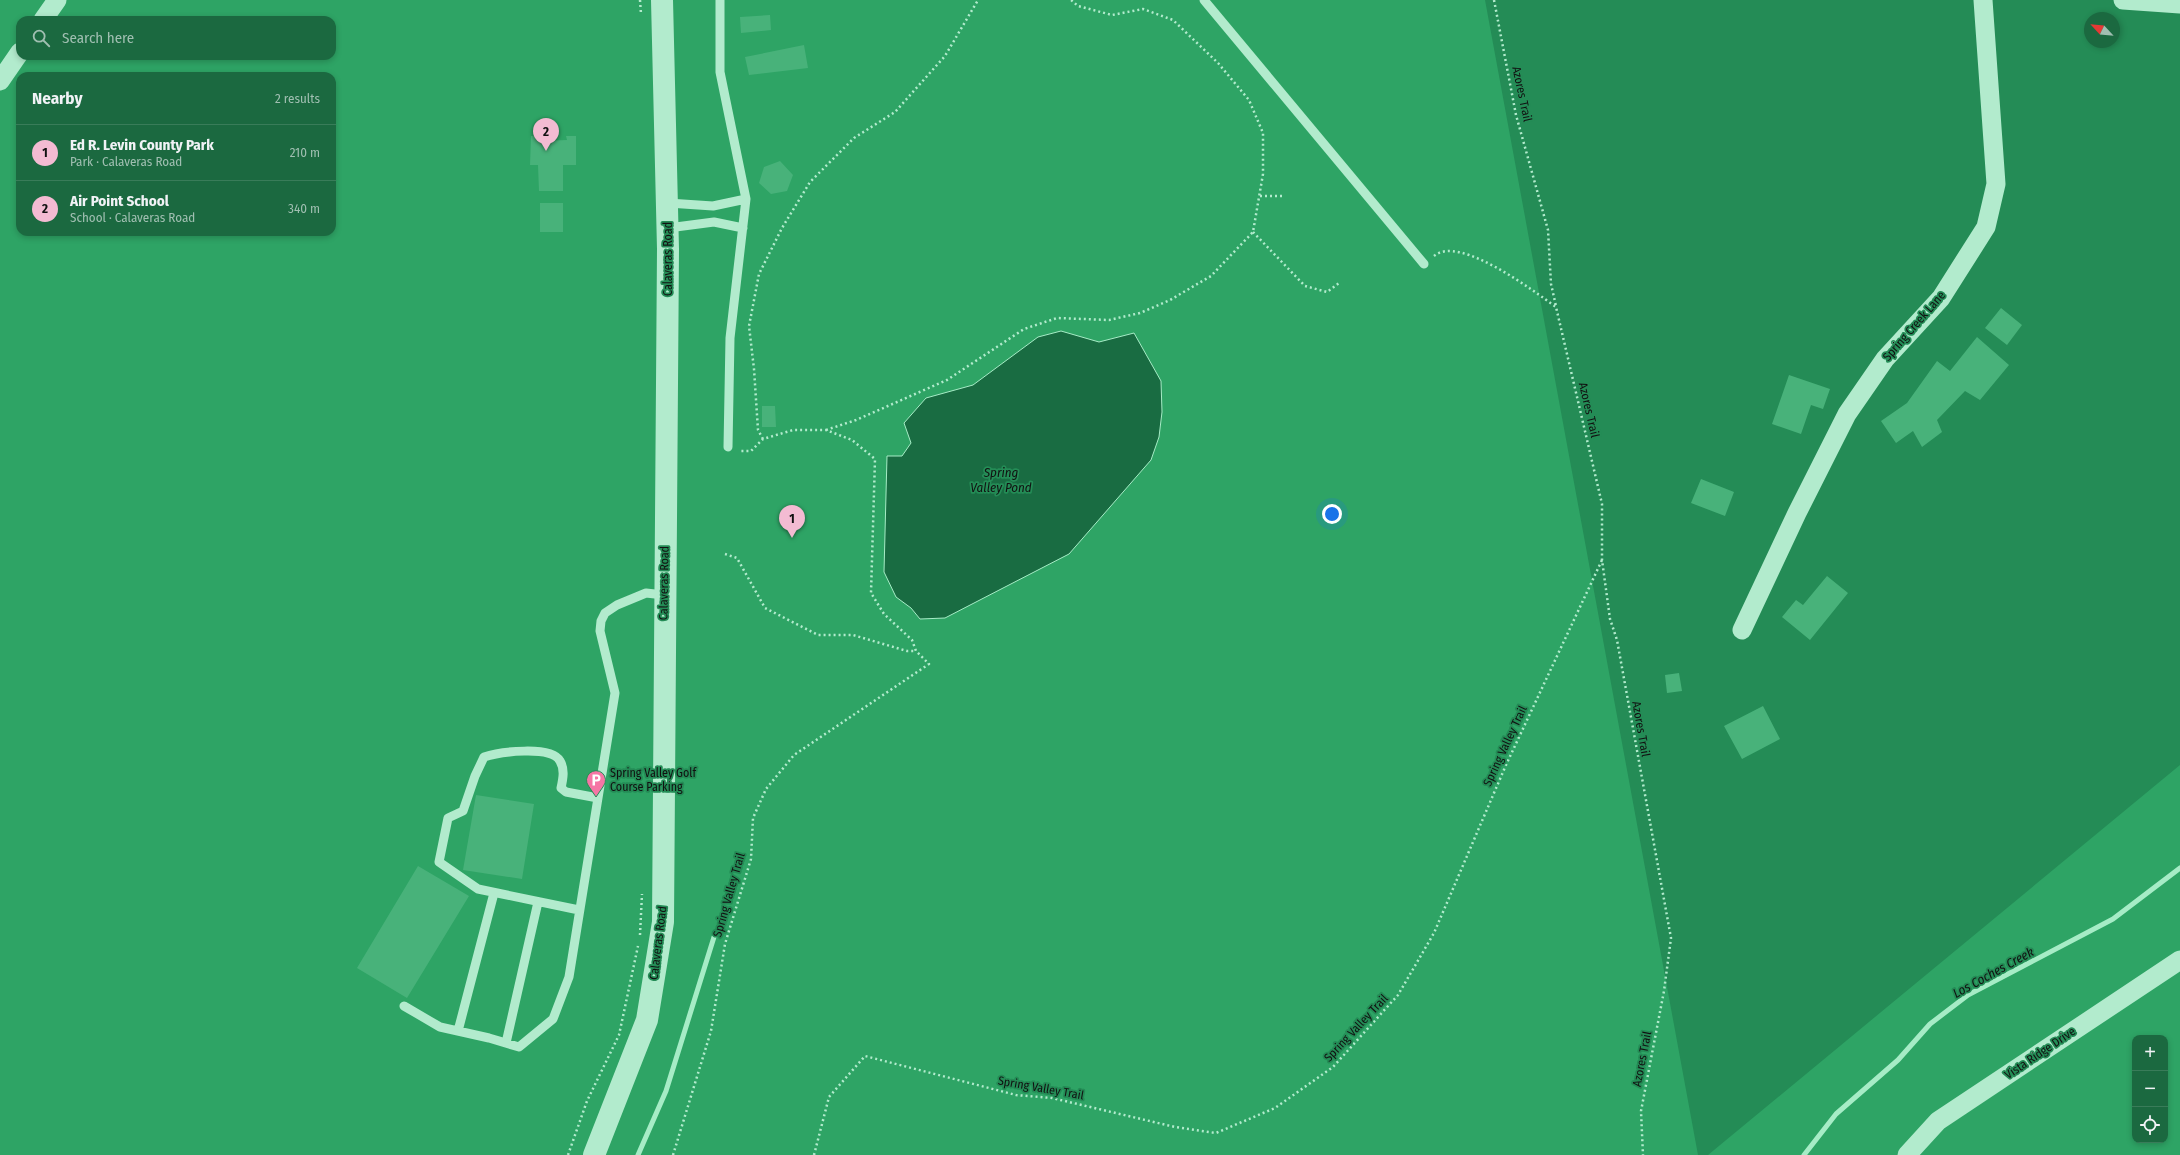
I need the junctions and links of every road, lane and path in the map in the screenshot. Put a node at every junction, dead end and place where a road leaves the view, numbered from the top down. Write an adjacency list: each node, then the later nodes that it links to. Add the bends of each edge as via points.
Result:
1 (57, 0): 11 (street)
2 (662, 0): 17 (street, Calaveras Road)
3 (720, 0): 16 (lane, via 720,72)
4 (978, 0): 25 (path, via 945,56 895,112 854,138 810,182 782,228 759,274 749,326 758,430)
5 (1071, 0): 14 (path, via 1078,6 1112,15 1143,9 1173,20 1218,63 1250,100 1263,133 1264,174)
6 (1204, 0): 21 (lane)
7 (1494, 0): 23 (path, Azores Trail, via 1516,115 1548,230 1551,284)
8 (1983, 0): 30 (street, Spring Creek Lane, via 1996,184 1986,227 1941,298 1885,359 1847,414)
9 (2123, 0): 10 (street)
10 (2180, 4)
11 (46, 16)
12 (16, 58): 13 (street)
13 (0, 82)
14 (1260, 196): 15 (path); 20 (path)
15 (1283, 196)
16 (746, 199): 17 (lane, via 713,206); 19 (lane)
17 (668, 203): 18 (street, Calaveras Road)
18 (668, 228): 19 (lane, via 714,222); 29 (street, Calaveras Road)
19 (742, 228): 26 (lane, via 730,338)
20 (1253, 232): 22 (path, via 1305,286 1327,292); 24 (path, via 1211,276 1140,314 1109,320 1057,318 1024,329 947,380 856,420)
21 (1424, 264): 23 (path, via 1438,252 1449,250 1466,254 1513,276)
22 (1340, 283)
23 (1556, 307): 28 (path, Azores Trail, via 1602,504)
24 (826, 430): 25 (path, via 793,430); 31 (path, via 852,440 875,459 871,593 884,614 912,640)
25 (763, 439): 26 (path, via 751,451)
26 (732, 449)
27 (725, 554): 31 (path, via 737,558 765,608 818,635 854,635 907,651)
28 (1602, 560): 42 (path, Spring Valley Trail, via 1506,765 1434,933 1398,995 1333,1067 1274,1108 1216,1133 1175,1127 1052,1098 1016,1094 865,1056 829,1097); 43 (path, Azores Trail, via 1610,619 1617,640 1671,938 1664,991 1641,1111)
29 (664, 596): 32 (lane, via 646,593 606,613 601,621 600,631 615,693); 40 (street, Calaveras Road, via 663,922 647,1020)
30 (1742, 630)
31 (916, 651): 41 (path, Spring Valley Trail, via 929,664 794,755 766,789 753,818 751,859 725,944 711,1031)
32 (598, 798): 33 (lane, via 566,792 561,788 564,772 560,760 553,755 538,751 496,752 484,757 463,811 448,818 439,862 478,889); 35 (lane)
33 (494, 893): 34 (lane); 38 (lane)
34 (538, 902): 35 (lane); 39 (lane)
35 (579, 910): 39 (lane, via 569,977 553,1019 519,1047)
36 (2180, 960): 44 (street, Vista Ridge Drive, via 1938,1121)
37 (404, 1006): 38 (lane, via 440,1027)
38 (458, 1031): 39 (lane)
39 (506, 1043)
40 (594, 1155)
41 (674, 1155)
42 (814, 1155)
43 (1643, 1155)
44 (1907, 1155)

